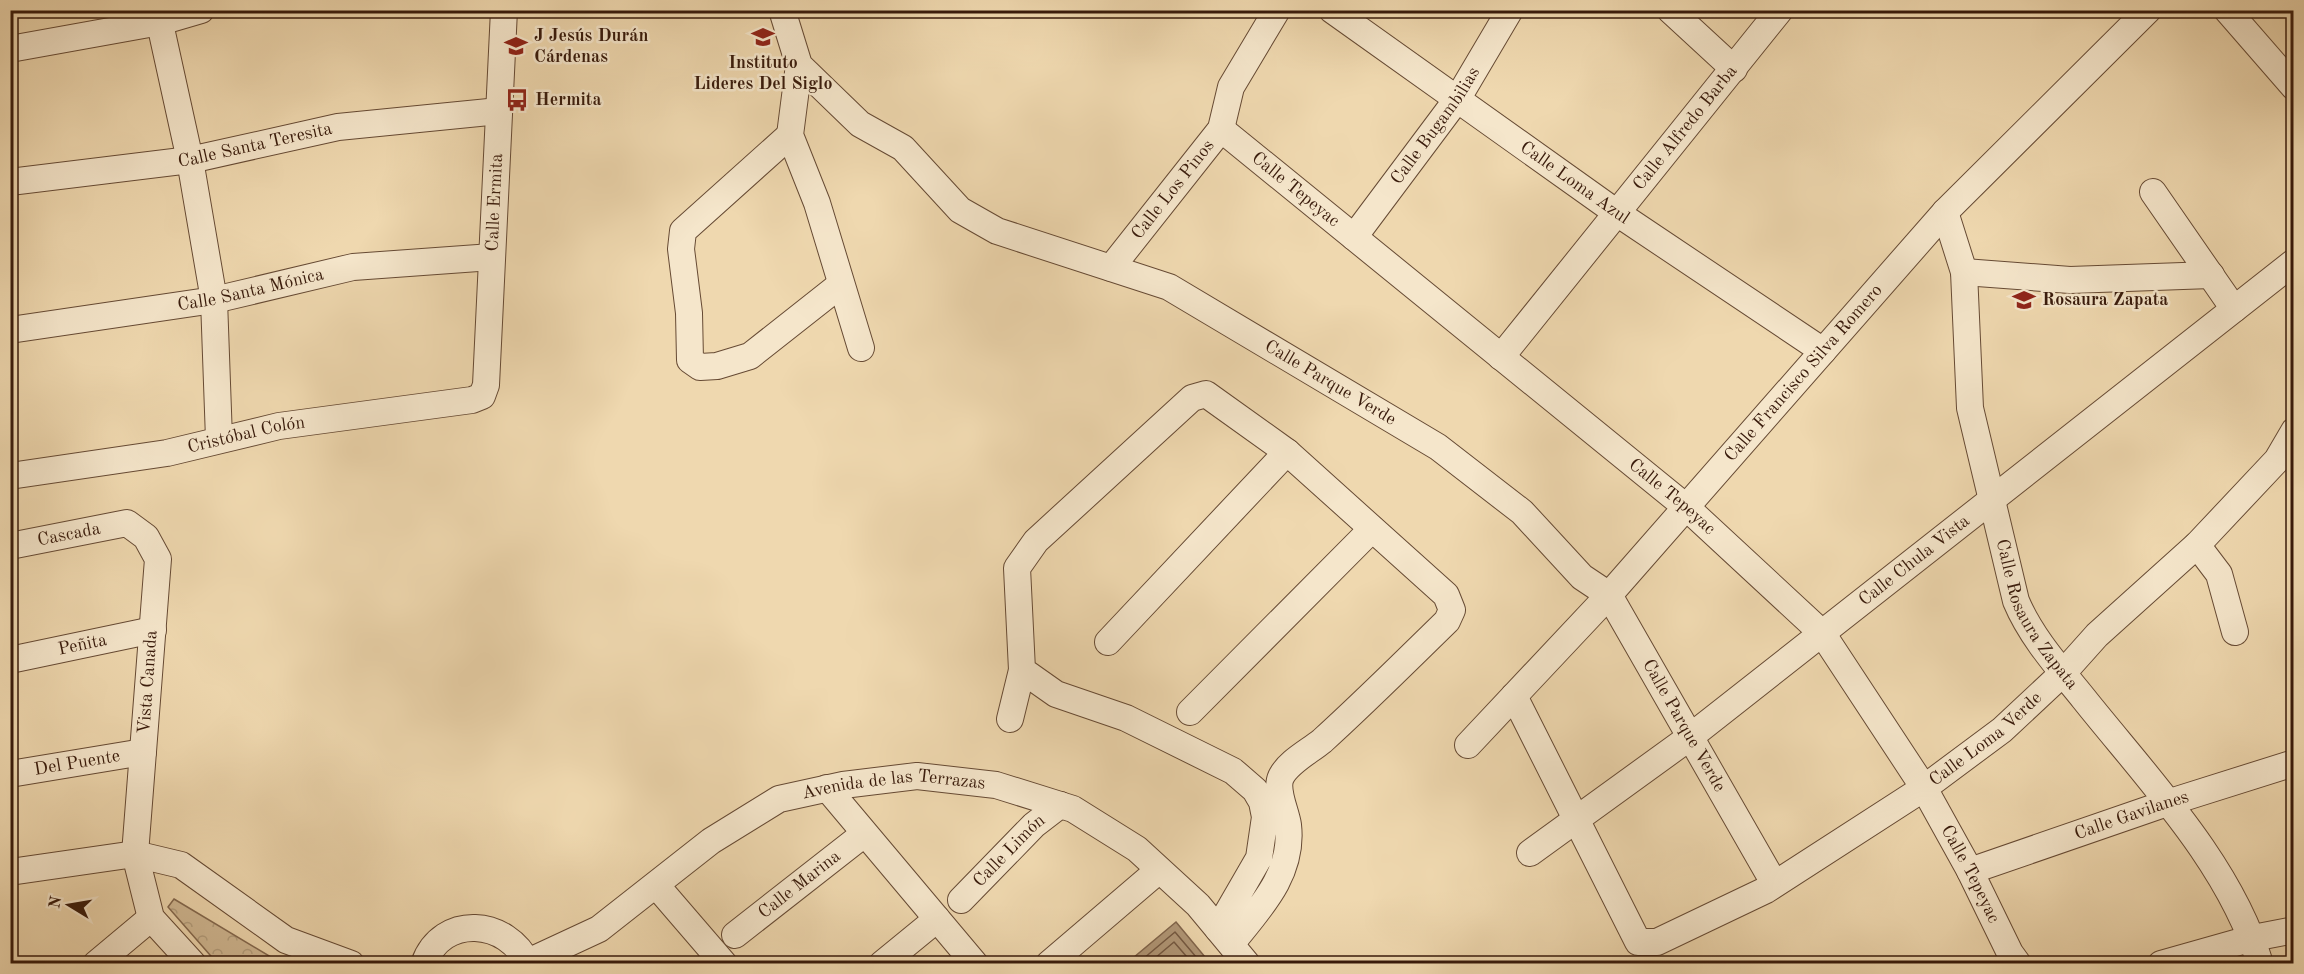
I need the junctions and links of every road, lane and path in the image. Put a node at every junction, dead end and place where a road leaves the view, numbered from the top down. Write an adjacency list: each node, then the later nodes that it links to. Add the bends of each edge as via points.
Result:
1 (201, 10): 11 (street)
2 (504, 10): 17 (street, Calle Ermita)
3 (782, 10): 13 (street, Calle Parque Verde)
4 (1277, 10): 18 (street, Calle Los Pinos, via 1231,87)
5 (1332, 10): 16 (street, Calle Loma Azul)
6 (1510, 10): 16 (street, Calle Bugambilias)
7 (1670, 10): 14 (street)
8 (1780, 10): 14 (street, Calle Alfredo Barba)
9 (2148, 10): 23 (street, Calle Francisco Silva Romero)
10 (2227, 10): 15 (street)
11 (159, 16): 12 (street); 20 (street)
12 (10, 49)
13 (799, 65): 19 (street); 28 (street, Calle Parque Verde, via 860,124 903,148 960,210 997,231)
14 (1734, 69): 24 (street, Calle Alfredo Barba)
15 (2294, 87)
16 (1458, 98): 24 (street, Calle Loma Azul); 25 (street, Calle Bugambilias)
17 (499, 111): 20 (street, Calle Santa Teresita, via 338,127); 26 (street, Calle Ermita)
18 (1221, 129): 25 (street, Calle Tepeyac); 28 (street, Calle Los Pinos)
19 (790, 135): 31 (street, via 817,203); 31 (street, via 683,231 690,360 700,367 717,366 750,356)
20 (190, 160): 21 (street, Calle Santa Teresita); 32 (street)
21 (10, 182)
22 (2153, 192): 30 (street)
23 (1945, 212): 29 (street, Calle Rosaura Zapata); 36 (street, Calle Francisco Silva Romero)
24 (1617, 213): 36 (street, Calle Loma Azul); 37 (street, Calle Alfredo Barba)
25 (1353, 237): 37 (street, Calle Tepeyac)
26 (492, 256): 32 (street, Calle Santa Mónica, via 353,267); 38 (street, Calle Ermita, via 486,385)
27 (2294, 262): 33 (street, Calle Chula Vista)
28 (1111, 268): 49 (street, Calle Parque Verde, via 1169,287 1438,447 1522,512 1582,577)
29 (1964, 272): 30 (street, via 2070,280); 43 (street, Calle Rosaura Zapata, via 1970,408)
30 (2211, 275): 33 (street)
31 (840, 285): 35 (street)
32 (214, 300): 34 (street, Calle Santa Mónica); 40 (street)
33 (2234, 309): 43 (street, Calle Chula Vista)
34 (10, 330)
35 (861, 348)
36 (1823, 351): 44 (street, Calle Francisco Silva Romero)
37 (1501, 357): 44 (street, Calle Tepeyac)
38 (482, 396): 40 (street, Cristóbal Colón, via 279,426)
39 (2294, 431): 47 (street, Calle Loma Verde, via 2277,460)
40 (219, 439): 42 (street, Cristóbal Colón, via 166,453)
41 (1287, 452): 46 (street); 53 (street); 55 (street, via 1217,400 1206,394 1192,398 1036,542 1017,567)
42 (10, 476)
43 (1991, 500): 52 (street, Calle Chula Vista); 56 (street, Calle Rosaura Zapata, via 2023,616)
44 (1686, 507): 49 (street, Calle Francisco Silva Romero); 52 (street, Calle Tepeyac)
45 (127, 523): 48 (street, Cascada); 50 (street, Vista Canada, via 146,537 158,559)
46 (1372, 529): 58 (street); 84 (street, via 1446,595 1452,610 1447,621 1321,742 1285,770 1280,778 1288,824 1286,866)
47 (2197, 545): 51 (street, via 2219,574); 56 (street, Calle Loma Verde, via 2097,635)
48 (10, 546)
49 (1609, 595): 57 (street, Calle Francisco Silva Romero); 60 (street, Calle Parque Verde)
50 (153, 630): 54 (street, Peñita); 62 (street, Vista Canada)
51 (2235, 632)
52 (1822, 633): 60 (street, Calle Chula Vista); 66 (street, Calle Tepeyac)
53 (1108, 642)
54 (10, 660)
55 (1022, 670): 59 (street); 84 (street, via 1056,694 1126,718 1233,771 1255,790 1265,817 1259,858)
56 (2063, 673): 66 (street, Calle Loma Verde, via 2002,730); 67 (street, Calle Rosaura Zapata)
57 (1514, 696): 61 (street, Calle Francisco Silva Romero); 69 (street)
58 (1190, 712)
59 (1010, 719)
60 (1690, 737): 69 (street, Calle Chula Vista); 76 (street, Calle Parque Verde)
61 (1468, 745)
62 (143, 752): 64 (street, Del Puente); 72 (street, Vista Canada)
63 (2294, 763): 67 (street, Calle Gavilanes)
64 (10, 774)
65 (827, 788): 68 (street, Avenida de las Terrazas, via 916,776 996,785); 70 (street); 77 (street, Avenida de las Terrazas, via 779,799 711,840)
66 (1924, 788): 74 (street, Calle Tepeyac); 76 (street, Calle Loma Verde)
67 (2167, 803): 74 (street, Calle Gavilanes); 83 (street, Calle Rosaura Zapata, via 2202,846)
68 (1060, 805): 73 (street, Avenida de las Terrazas, via 1137,849); 78 (street, Calle Limón, via 1034,825)
69 (1575, 820): 71 (street, Calle Chula Vista); 76 (street, Calle Loma Verde, via 1638,942 1657,942)
70 (864, 834): 80 (street); 82 (street, Calle Marina)
71 (1530, 853)
72 (135, 854): 75 (street); 79 (street, Vista Canada); 89 (street, via 181,865 286,940)
73 (1159, 870): 84 (street, Avenida de las Terrazas, via 1198,905); 94 (street)
74 (1970, 871): 86 (street, Calle Tepeyac)
75 (10, 872)
76 (1774, 883)
77 (656, 885): 85 (street); 91 (street, Avenida de las Terrazas, via 599,929)
78 (961, 900)
79 (151, 918): 87 (street); 88 (street)
80 (937, 919): 92 (street); 93 (street)
81 (2294, 930): 83 (street)
82 (735, 935)
83 (2253, 938): 95 (street); 96 (street, Calle Rosaura Zapata)
84 (1232, 946)
85 (711, 959)
86 (2016, 962)
87 (96, 963)
88 (193, 963)
89 (351, 963)
90 (424, 963): 91 (street, via 438,942 470,927 488,928 505,935 519,946)
91 (528, 963)
92 (882, 963)
93 (975, 963)
94 (1049, 963)
95 (2161, 963)
96 (2260, 963)

